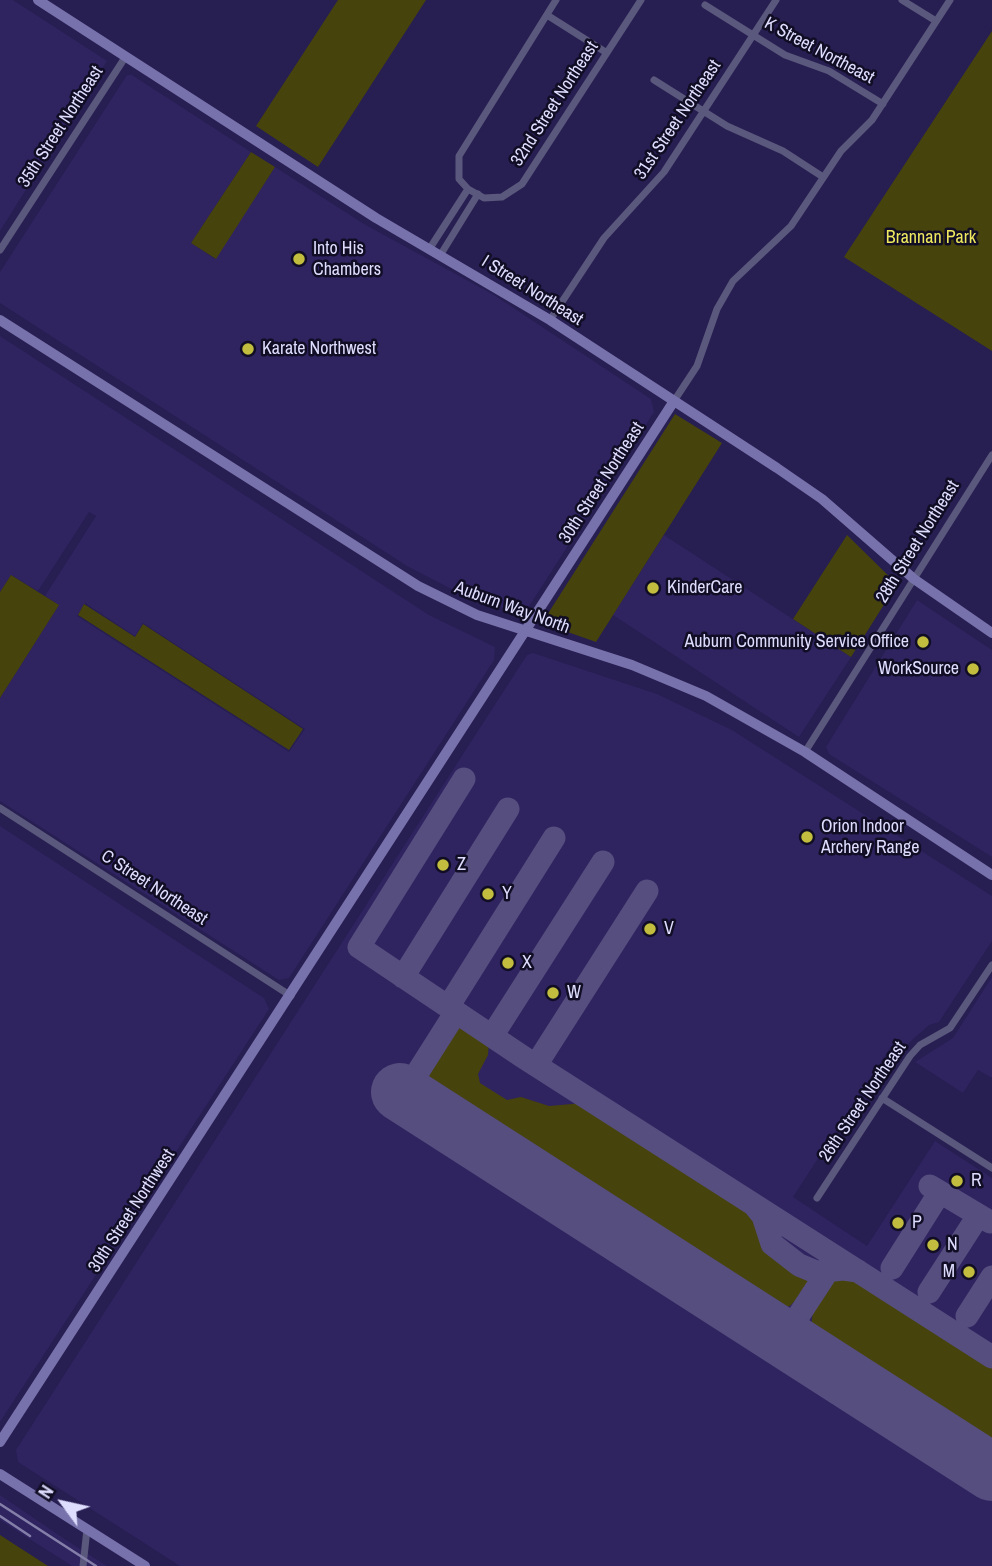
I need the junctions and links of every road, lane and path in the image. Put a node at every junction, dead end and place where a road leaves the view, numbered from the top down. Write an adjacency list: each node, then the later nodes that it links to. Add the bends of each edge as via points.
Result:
1 (38, 0): 12 (street, I Street Northeast)
2 (556, 0): 8 (street)
3 (641, 0): 11 (street, 32nd Street Northeast)
4 (776, 0): 10 (street, 31st Street Northeast)
5 (902, 0): 9 (street)
6 (950, 0): 9 (street, 30th Street Northeast)
7 (705, 5): 10 (street, K Street Northeast)
8 (547, 15): 11 (street); 17 (street, via 462,148 457,173)
9 (936, 21): 14 (street, 30th Street Northeast)
10 (753, 35): 14 (street, K Street Northeast, via 785,55 829,71); 15 (street, 31st Street Northeast)
11 (607, 53): 18 (street, 32nd Street Northeast, via 522,184 494,199)
12 (126, 56): 19 (street, I Street Northeast); 20 (street, 35th Street Northeast)
13 (654, 80): 15 (street)
14 (883, 104): 16 (street, 30th Street Northeast)
15 (704, 111): 16 (street); 23 (street, 31st Street Northeast, via 656,183 596,248)
16 (823, 177): 24 (street, 30th Street Northeast, via 780,239 733,281 717,309 697,366)
17 (468, 189): 18 (street); 19 (street)
18 (478, 194): 21 (street)
19 (430, 248): 21 (street, I Street Northeast)
20 (0, 250)
21 (442, 254): 23 (street, I Street Northeast)
22 (0, 320): 27 (street, Auburn Way North, via 407,580 456,606)
23 (550, 320): 24 (street, I Street Northeast)
24 (674, 401): 26 (street, I Street Northeast, via 822,499); 27 (street, 30th Street Northeast)
25 (992, 455): 26 (street, 28th Street Northeast)
26 (914, 579): 28 (street, I Street Northeast); 29 (street, 28th Street Northeast)
27 (526, 632): 29 (street, Auburn Way North, via 680,684); 33 (street, 30th Street Northeast)
28 (992, 632)
29 (804, 752): 31 (street, Auburn Way North)
30 (0, 807): 33 (street, C Street Northeast)
31 (992, 875)
32 (992, 965): 34 (street, 26th Street Northeast, via 955,1022 915,1049)
33 (290, 996): 37 (street, 30th Street Northwest)
34 (882, 1098): 35 (street); 36 (street, 26th Street Northeast)
35 (992, 1168)
36 (817, 1198)
37 (0, 1442)
38 (0, 1474): 39 (street)
39 (87, 1529): 40 (street); 41 (street)
40 (83, 1566)
41 (145, 1566)

